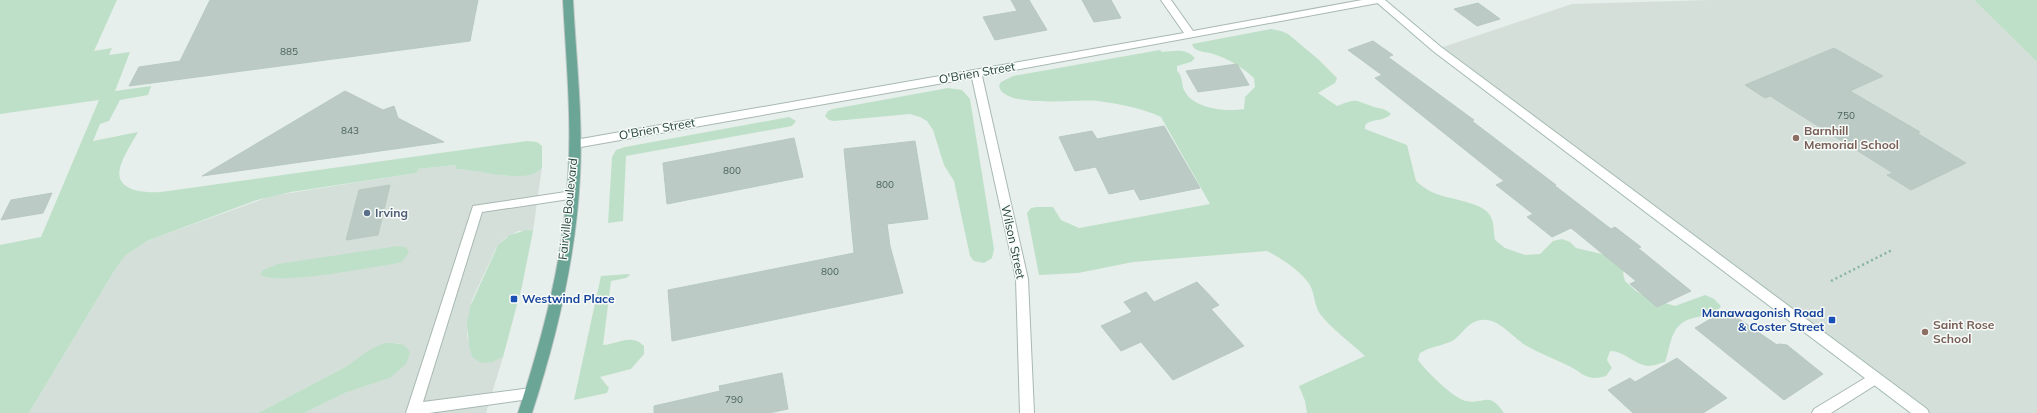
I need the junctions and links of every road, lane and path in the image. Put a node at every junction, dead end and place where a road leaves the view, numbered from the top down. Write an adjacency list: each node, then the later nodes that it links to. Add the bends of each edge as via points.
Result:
1 (568, 0): 6 (main road, Fairville Boulevard)
2 (1166, 0): 4 (street)
3 (1378, 0): 4 (street, O'Brien Street); 10 (street, via 1437,49)
4 (1190, 34): 5 (street, O'Brien Street)
5 (976, 74): 6 (street, O'Brien Street); 14 (street, Wilson Street, via 1022,279)
6 (575, 144): 7 (main road, Fairville Boulevard)
7 (572, 195): 11 (main road, Fairville Boulevard, via 554,309); 12 (street, via 477,210)
8 (1892, 250): 9 (path)
9 (1831, 281)
10 (1875, 378): 15 (street); 16 (street)
11 (531, 394): 12 (street); 13 (main road, Fairville Boulevard)
12 (414, 411)
13 (524, 413)
14 (1027, 413)
15 (1819, 413)
16 (1922, 413)

